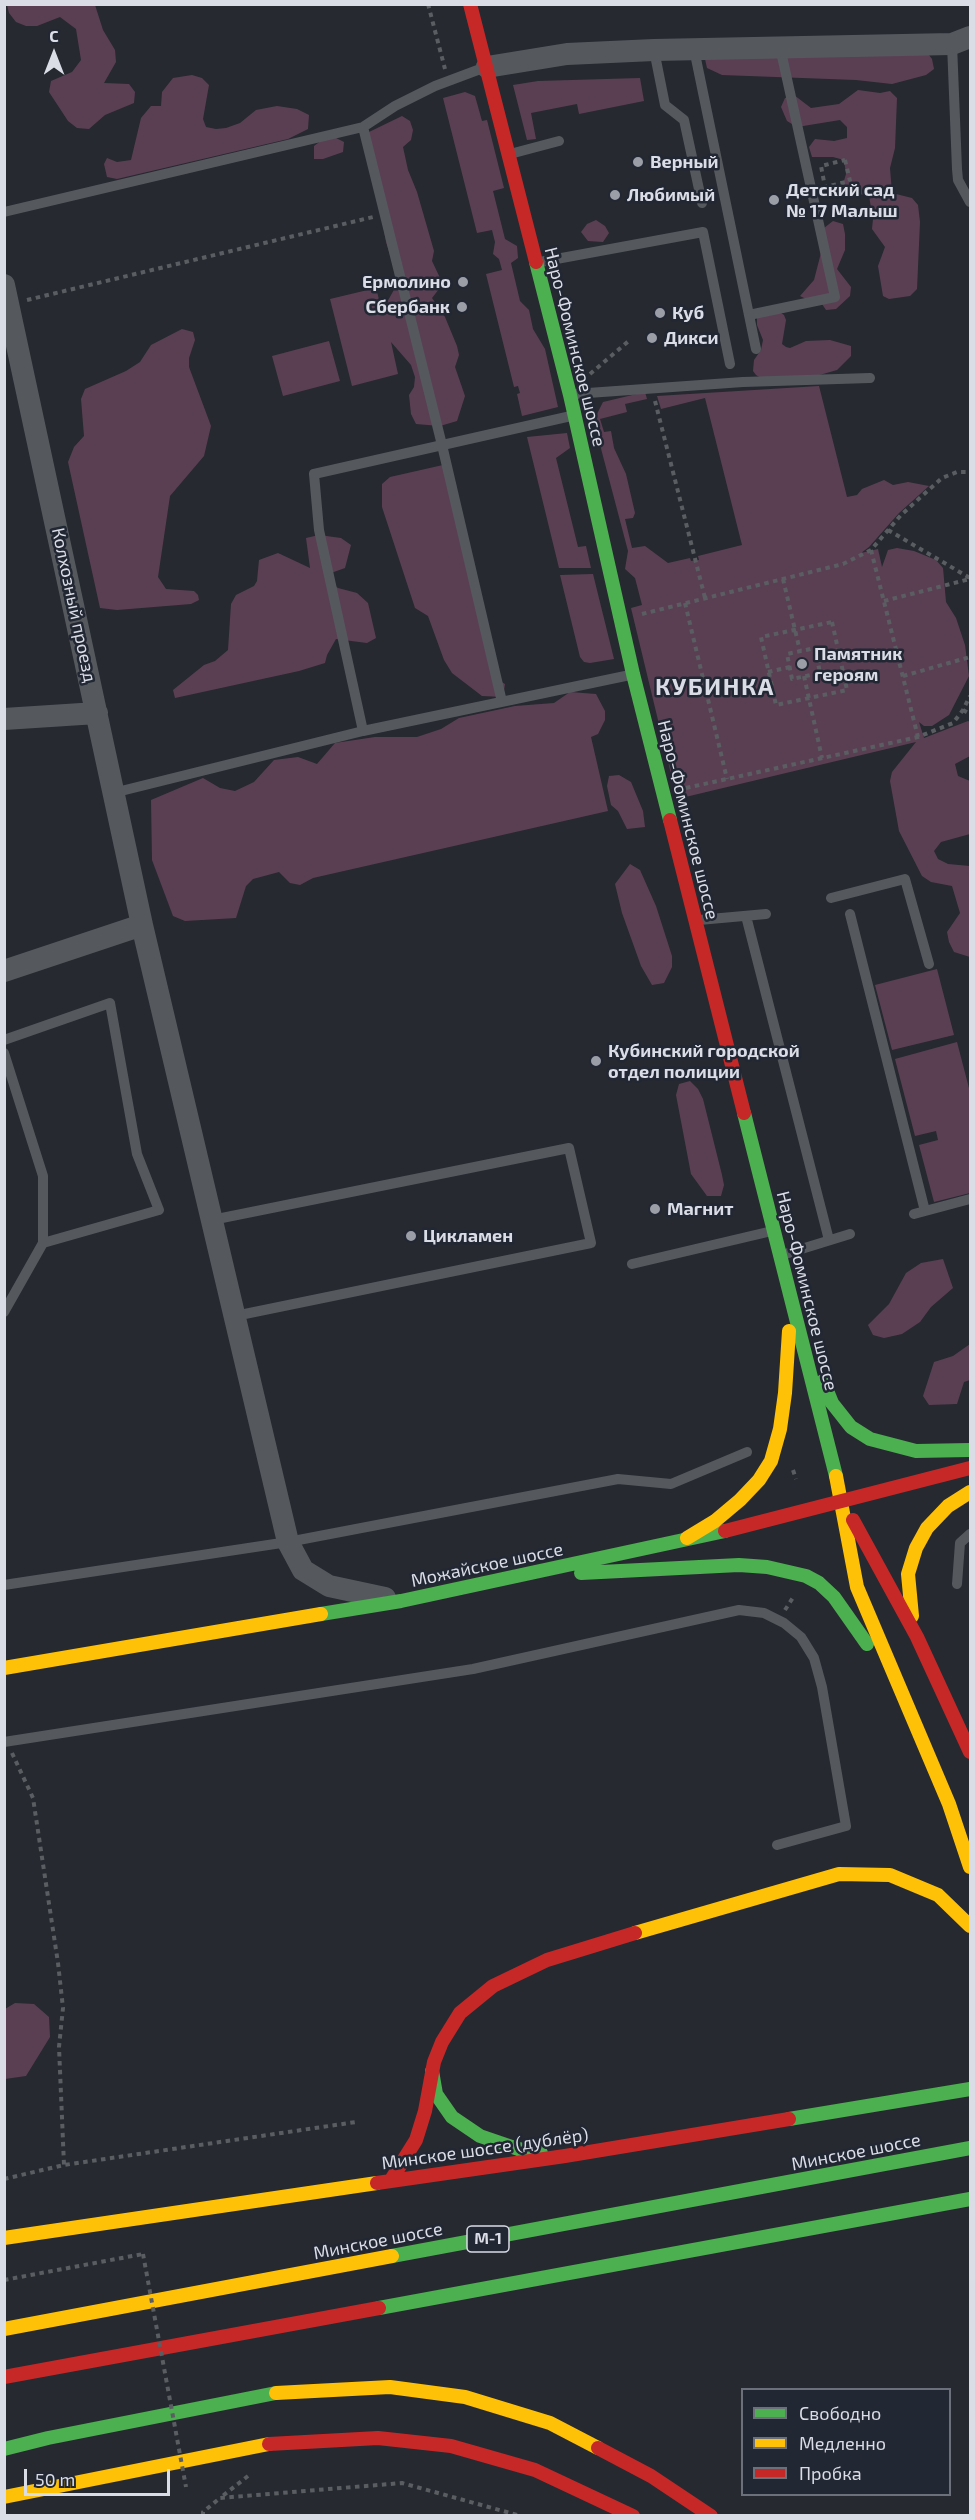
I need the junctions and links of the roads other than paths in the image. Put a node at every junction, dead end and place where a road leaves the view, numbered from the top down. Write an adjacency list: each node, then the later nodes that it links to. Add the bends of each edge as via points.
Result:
1 (470, 4): 6 (main road, Наро-Фоминское шоссе)
2 (961, 41): 3 (street); 11 (lane, via 957,169 958,180)
3 (780, 47): 4 (street); 15 (lane, via 835,297)
4 (694, 49): 5 (street); 15 (lane)
5 (654, 50): 6 (street, via 567,54); 10 (lane, via 665,105 684,120)
6 (487, 67): 7 (lane, via 395,106); 9 (main road, Наро-Фоминское шоссе)
7 (363, 127): 12 (lane); 21 (lane)
8 (559, 141): 9 (lane)
9 (508, 154): 13 (main road, Наро-Фоминское шоссе)
10 (702, 202)
11 (970, 202)
12 (4, 212)
13 (536, 262): 17 (lane, via 703,232); 19 (main road, Наро-Фоминское шоссе)
14 (7, 295): 24 (street, Колхозный проезд)
15 (749, 315): 16 (lane)
16 (756, 349)
17 (730, 364)
18 (870, 378): 19 (lane)
19 (570, 395): 20 (main road, Наро-Фоминское шоссе)
20 (574, 415): 21 (lane); 22 (main road, Наро-Фоминское шоссе)
21 (442, 445): 23 (lane); 26 (lane, via 314,474 319,530)
22 (633, 674): 23 (lane); 32 (main road, Наро-Фоминское шоссе)
23 (502, 702): 26 (lane)
24 (97, 713): 25 (street); 27 (street, Колхозный проезд)
25 (4, 719)
26 (363, 731): 27 (lane)
27 (113, 793): 33 (street, Колхозный проезд)
28 (831, 898): 34 (lane, via 905,879)
29 (766, 914): 31 (lane)
30 (850, 915): 38 (lane, via 920,1213)
31 (746, 916): 32 (lane); 42 (lane)
32 (696, 920): 40 (main road, Наро-Фоминское шоссе)
33 (142, 925): 35 (street); 39 (street, Колхозный проезд)
34 (929, 964)
35 (4, 970)
36 (4, 1040): 43 (lane, via 110,1003 137,1154 159,1210)
37 (4, 1053): 43 (lane, via 43,1176)
38 (970, 1199)
39 (212, 1220): 48 (street, Колхозный проезд); 48 (lane, via 569,1148 591,1243)
40 (773, 1231): 44 (main road, Наро-Фоминское шоссе); 45 (lane)
41 (850, 1234): 42 (lane)
42 (829, 1240): 44 (lane)
43 (43, 1243): 47 (lane)
44 (779, 1256): 46 (main road, Наро-Фоминское шоссе)
45 (632, 1264)
46 (791, 1303): 49 (main road, via 832,1403 851,1427 870,1439 916,1451); 53 (main road, Наро-Фоминское шоссе); 56 (main road, via 785,1393 771,1461 740,1500)
47 (4, 1312)
48 (235, 1316): 55 (street, Колхозный проезд)
49 (970, 1450)
50 (747, 1452): 55 (lane, via 670,1484 618,1479)
51 (970, 1468): 53 (main road, Можайское шоссе)
52 (970, 1492): 61 (main road, via 948,1506 927,1528 911,1560 909,1602)
53 (843, 1503): 56 (main road, Можайское шоссе); 61 (main road, Наро-Фоминское шоссе); 63 (main road, Наро-Фоминское шоссе, via 857,1587)
54 (970, 1534): 58 (lane, via 960,1543)
55 (288, 1542): 59 (lane); 60 (street, Колхозный проезд, via 303,1570 329,1586)
56 (681, 1542): 57 (main road, Можайское шоссе)
57 (520, 1576): 60 (main road, Можайское шоссе); 63 (main road, via 739,1566 806,1576 834,1597)
58 (957, 1584)
59 (4, 1585)
60 (401, 1601): 62 (main road, Можайское шоссе)
61 (917, 1637): 65 (main road, Наро-Фоминское шоссе)
62 (4, 1668)
63 (905, 1700): 67 (main road, Наро-Фоминское шоссе, via 950,1804)
64 (5, 1740): 66 (lane, via 473,1669 740,1610 764,1613 801,1637 814,1658 846,1826)
65 (970, 1752)
66 (777, 1845)
67 (970, 1867)
68 (970, 1926): 69 (main road, via 938,1894 890,1875 839,1874 786,1888 547,1960 493,1986 460,2013 442,2042)
69 (432, 2070): 72 (main road, via 436,2094 452,2117 480,2136 518,2149); 73 (main road, via 416,2140)
70 (970, 2089): 72 (main road, Минское шоссе (дублёр))
71 (970, 2148): 76 (main road, Минское шоссе / М-1)
72 (565, 2156): 73 (main road, Минское шоссе (дублёр))
73 (391, 2180): 75 (main road, Минское шоссе (дублёр))
74 (970, 2199): 77 (main road)
75 (4, 2238)
76 (4, 2329)
77 (4, 2377)
78 (4, 2449): 83 (main road, via 287,2391 390,2387 465,2397 550,2422 651,2476)
79 (182, 2462): 80 (main road); 81 (main road); 82 (main road, via 275,2443 378,2438 451,2446 535,2470)
80 (4, 2489)
81 (4, 2497)
82 (633, 2516)
83 (711, 2516)

